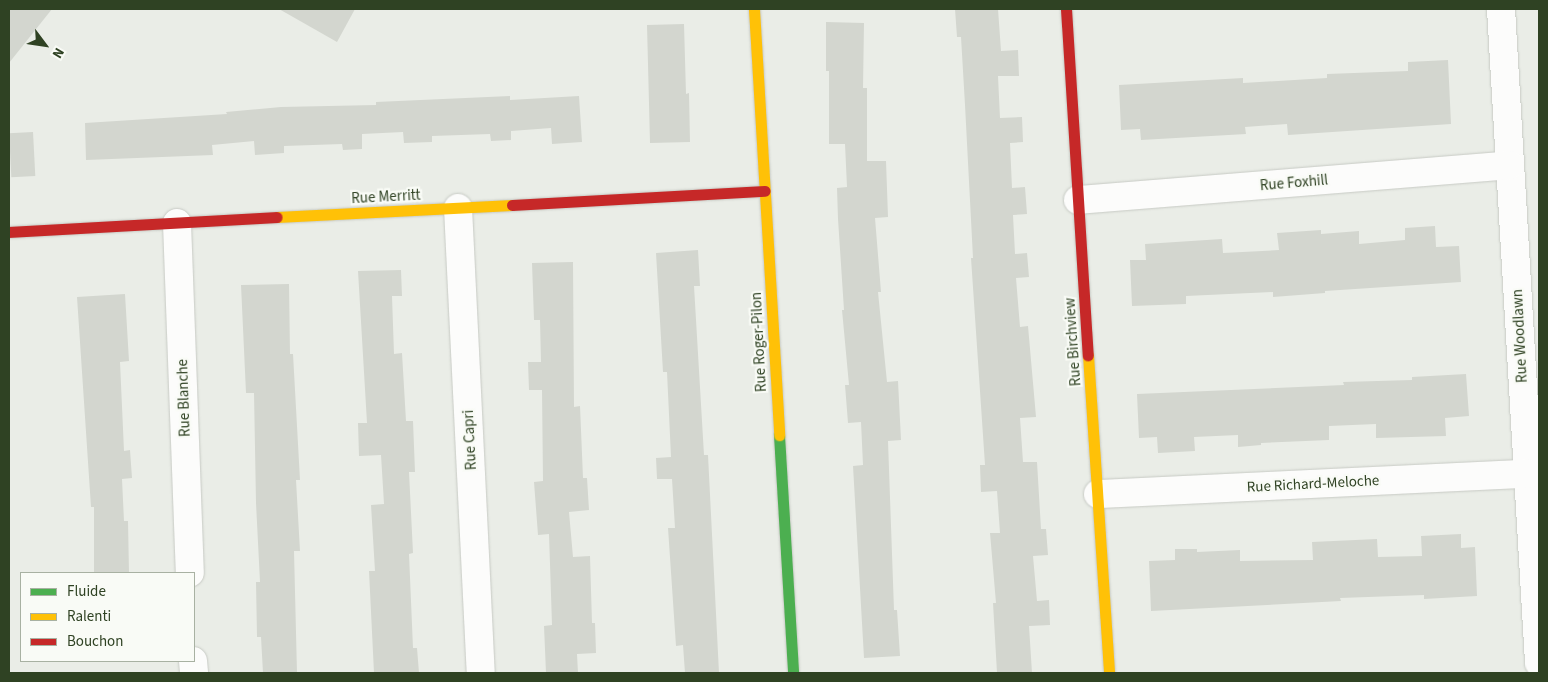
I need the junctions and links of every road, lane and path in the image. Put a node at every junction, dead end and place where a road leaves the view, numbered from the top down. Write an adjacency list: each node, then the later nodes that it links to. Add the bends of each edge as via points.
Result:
1 (754, 9): 5 (street, Rue Roger-Pilon)
2 (1066, 9): 6 (street, Rue Birchview)
3 (1501, 9): 4 (street, Rue Woodlawn)
4 (1510, 165): 6 (street, Rue Foxhill); 10 (street, Rue Woodlawn)
5 (765, 191): 7 (street, Rue Merritt); 15 (street, Rue Roger-Pilon)
6 (1078, 200): 11 (street, Rue Birchview)
7 (458, 208): 8 (street, Rue Merritt); 14 (street, Rue Capri)
8 (177, 223): 9 (street, Rue Merritt); 12 (street, Rue Blanche)
9 (9, 232)
10 (1528, 474): 11 (street, Rue Richard-Meloche); 13 (street, Rue Woodlawn)
11 (1098, 494): 16 (street, Rue Birchview)
12 (190, 572)
13 (1539, 663)
14 (482, 673)
15 (793, 673)
16 (1109, 673)

